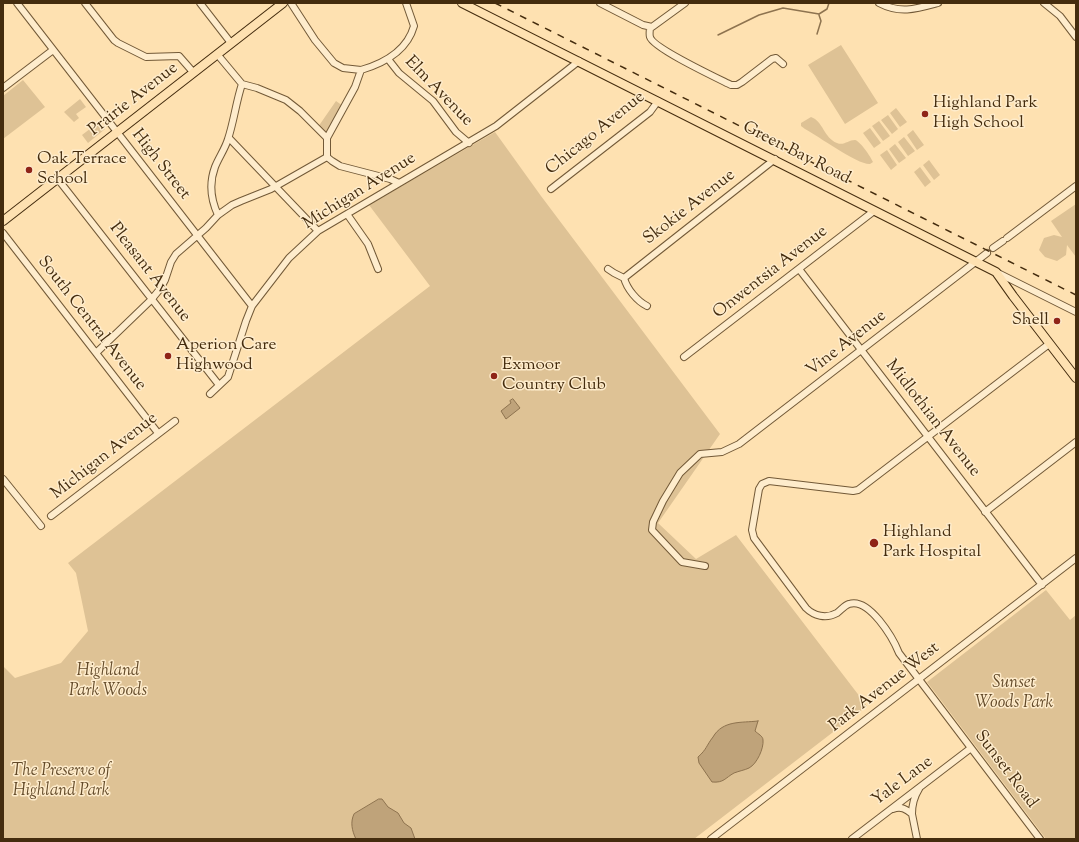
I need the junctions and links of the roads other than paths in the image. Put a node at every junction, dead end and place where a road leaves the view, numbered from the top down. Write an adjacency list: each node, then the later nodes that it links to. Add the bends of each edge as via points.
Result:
1 (17, 3): 17 (street, High Street)
2 (85, 3): 23 (street, via 118,43 146,57 178,56)
3 (200, 3): 16 (street)
4 (283, 3): 16 (main road, Prairie Avenue)
5 (292, 3): 22 (street, via 315,40 334,63 343,68)
6 (406, 3): 19 (street, via 414,26 401,50)
7 (462, 3): 20 (main road, Green Bay Road)
8 (600, 3): 14 (street)
9 (685, 3): 14 (street, via 654,27)
10 (879, 3): 11 (street, via 900,10)
11 (938, 3)
12 (1044, 3): 13 (street)
13 (1055, 7): 15 (street)
14 (650, 27): 21 (street, via 650,36 658,45 683,61 731,85 742,82 772,59 776,58)
15 (1076, 37)
16 (231, 43): 18 (main road, Prairie Avenue)
17 (52, 50): 25 (street); 27 (street, High Street)
18 (218, 54): 23 (main road, Prairie Avenue); 24 (street)
19 (388, 59): 22 (street); 30 (street, Elm Avenue, via 399,73 433,101 456,132)
20 (579, 61): 26 (main road, Green Bay Road); 30 (street, Michigan Avenue, via 496,126)
21 (783, 64)
22 (362, 70): 29 (street)
23 (193, 72): 27 (main road, Prairie Avenue)
24 (242, 84): 28 (street); 29 (street, via 286,100)
25 (3, 88)
26 (658, 101): 32 (main road, Green Bay Road); 37 (street, Chicago Avenue, via 650,112)
27 (117, 132): 33 (main road, Prairie Avenue); 44 (street, High Street)
28 (229, 138): 35 (street); 40 (street, via 212,180 212,196)
29 (327, 138): 31 (street)
30 (469, 143): 34 (street, Michigan Avenue)
31 (327, 157): 34 (street, via 340,166); 35 (street)
32 (775, 159): 38 (main road, Green Bay Road); 52 (street, Skokie Avenue)
33 (57, 178): 41 (main road, Prairie Avenue); 53 (street, Pleasant Avenue)
34 (399, 183): 39 (street, Michigan Avenue)
35 (276, 186): 40 (street, via 241,201); 42 (street)
36 (1076, 186): 45 (street)
37 (551, 189)
38 (874, 211): 47 (main road, Green Bay Road); 50 (street, Onwentsia Avenue)
39 (347, 214): 42 (street, Michigan Avenue); 48 (street, via 368,244)
40 (218, 215): 44 (street)
41 (3, 220)
42 (318, 231): 54 (street, Michigan Avenue, via 290,258)
43 (3, 233): 59 (street, South Central Avenue)
44 (197, 236): 53 (street, via 176,254 165,280); 54 (street, High Street)
45 (993, 248)
46 (987, 253): 47 (street, Vine Avenue)
47 (976, 262): 51 (main road, Green Bay Road); 58 (street, Vine Avenue)
48 (378, 269)
49 (608, 269): 52 (street)
50 (799, 269): 58 (street, Midlothian Avenue); 60 (street, Onwentsia Avenue)
51 (996, 272): 56 (street); 57 (main road, Green Bay Road)
52 (624, 278): 55 (street, via 641,303)
53 (151, 300): 59 (street); 62 (street, Pleasant Avenue)
54 (252, 306): 62 (street, Michigan Avenue, via 228,377)
55 (647, 306)
56 (1076, 312)
57 (1049, 344): 61 (main road, Green Bay Road); 66 (street)
58 (861, 351): 66 (street, Midlothian Avenue); 73 (street, Vine Avenue, via 739,444 722,452 700,454 680,473 663,501 652,530 682,562)
59 (96, 353): 65 (street, South Central Avenue)
60 (684, 357)
61 (1076, 378)
62 (219, 386): 63 (street, Michigan Avenue)
63 (210, 394)
64 (175, 421): 65 (street, Michigan Avenue)
65 (158, 434): 70 (street, Michigan Avenue)
66 (928, 437): 69 (street, Midlothian Avenue); 75 (street, Sunset Road, via 858,490 769,481 762,484 752,530 754,538 812,614 827,617 849,604 860,603 866,606)
67 (1076, 442): 69 (street)
68 (3, 479): 71 (street)
69 (985, 512): 74 (street, Midlothian Avenue)
70 (51, 516)
71 (41, 526)
72 (1076, 558): 74 (street, Park Avenue West)
73 (705, 566)
74 (1042, 585): 75 (street, Park Avenue West)
75 (919, 679): 76 (street, Sunset Road); 80 (street, Park Avenue West)
76 (971, 748): 77 (street, Yale Lane); 83 (street, Sunset Road)
77 (920, 788): 78 (street, Yale Lane); 79 (street, via 914,800)
78 (891, 810): 79 (street, via 899,807); 81 (street, Yale Lane)
79 (912, 814): 82 (street)
80 (711, 839)
81 (852, 839)
82 (917, 839)
83 (1040, 839)

